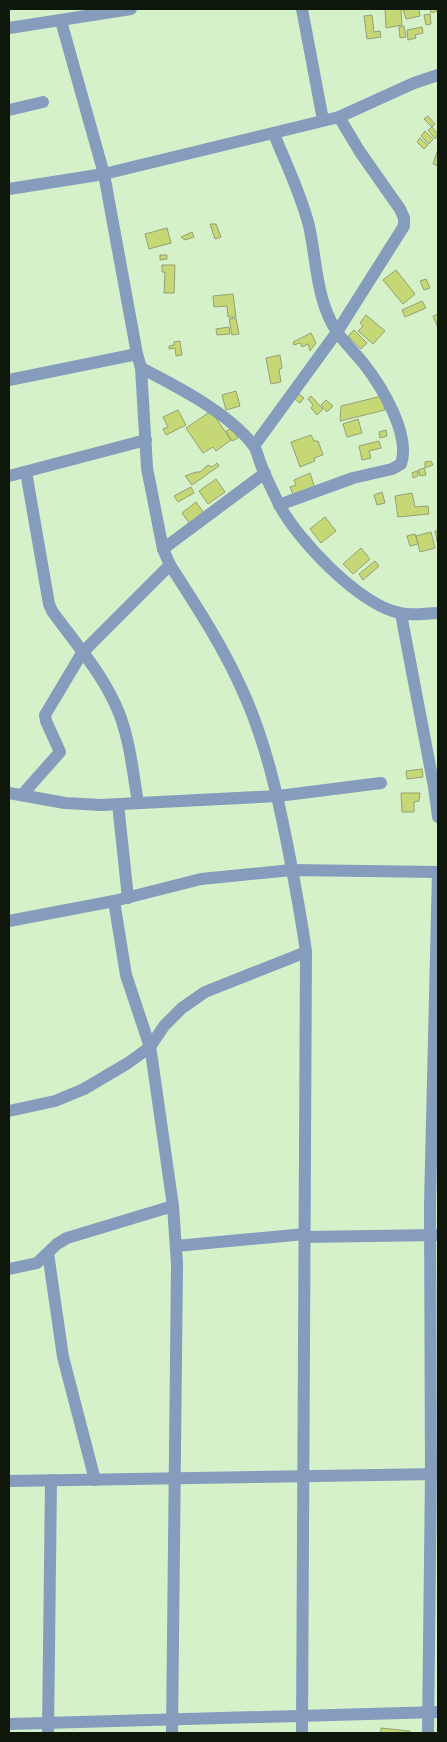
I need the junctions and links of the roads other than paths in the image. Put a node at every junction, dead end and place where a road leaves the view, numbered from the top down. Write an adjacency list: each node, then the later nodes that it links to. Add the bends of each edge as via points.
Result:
1 (131, 9): 3 (street)
2 (302, 9): 9 (street)
3 (61, 21): 4 (street); 11 (street)
4 (9, 28)
5 (438, 76): 8 (street, via 414,83)
6 (43, 102): 7 (street)
7 (9, 110)
8 (339, 117): 9 (street); 13 (street, via 400,209 404,226)
9 (323, 120): 10 (street)
10 (274, 134): 11 (street); 13 (street, via 309,227 319,292)
11 (104, 174): 12 (street); 14 (street)
12 (9, 189)
13 (337, 332): 18 (street); 22 (street, via 386,398 403,445 401,464)
14 (137, 354): 15 (street); 16 (street)
15 (141, 368): 17 (street); 18 (street, via 222,416)
16 (9, 380)
17 (146, 440): 19 (street); 23 (street, via 147,468)
18 (254, 446): 20 (street)
19 (26, 472): 21 (street); 27 (street, via 49,604)
20 (265, 473): 22 (street); 23 (street)
21 (9, 476)
22 (279, 505): 26 (street, via 314,552 348,584 382,607)
23 (163, 550): 24 (street)
24 (170, 565): 27 (street); 31 (street, via 226,655 241,687)
25 (438, 613): 26 (street)
26 (401, 614): 34 (street)
27 (82, 652): 30 (street, via 45,715 60,752); 32 (street, via 109,690 119,714)
28 (380, 783): 31 (street)
29 (9, 793): 30 (street)
30 (22, 795): 33 (street, via 65,803)
31 (278, 796): 32 (street); 35 (street)
32 (138, 803): 33 (street)
33 (118, 804): 37 (street)
34 (438, 817)
35 (292, 870): 36 (street); 37 (street, via 201,879); 40 (street)
36 (438, 872): 44 (street)
37 (128, 898): 38 (street)
38 (114, 901): 39 (street); 41 (street, via 126,975)
39 (9, 921)
40 (306, 952): 41 (street, via 205,992 182,1008); 45 (street)
41 (150, 1047): 42 (street, via 84,1089 55,1101); 43 (street)
42 (9, 1111)
43 (173, 1206): 46 (street); 47 (street, via 67,1238)
44 (434, 1235): 45 (street); 49 (street)
45 (304, 1236): 46 (street); 50 (street)
46 (176, 1246): 51 (street)
47 (48, 1253): 48 (street, via 37,1263); 53 (street, via 63,1357)
48 (9, 1269)
49 (435, 1474): 50 (street); 55 (street)
50 (302, 1476): 51 (street); 56 (street)
51 (176, 1479): 53 (street); 57 (street)
52 (51, 1480): 53 (street); 54 (street); 59 (street)
53 (95, 1480)
54 (9, 1481)
55 (433, 1712): 56 (street); 62 (street)
56 (303, 1716): 57 (street); 61 (street)
57 (172, 1718): 59 (street); 60 (street)
58 (9, 1724): 59 (street)
59 (48, 1728)
60 (172, 1733)
61 (302, 1733)
62 (428, 1733)

